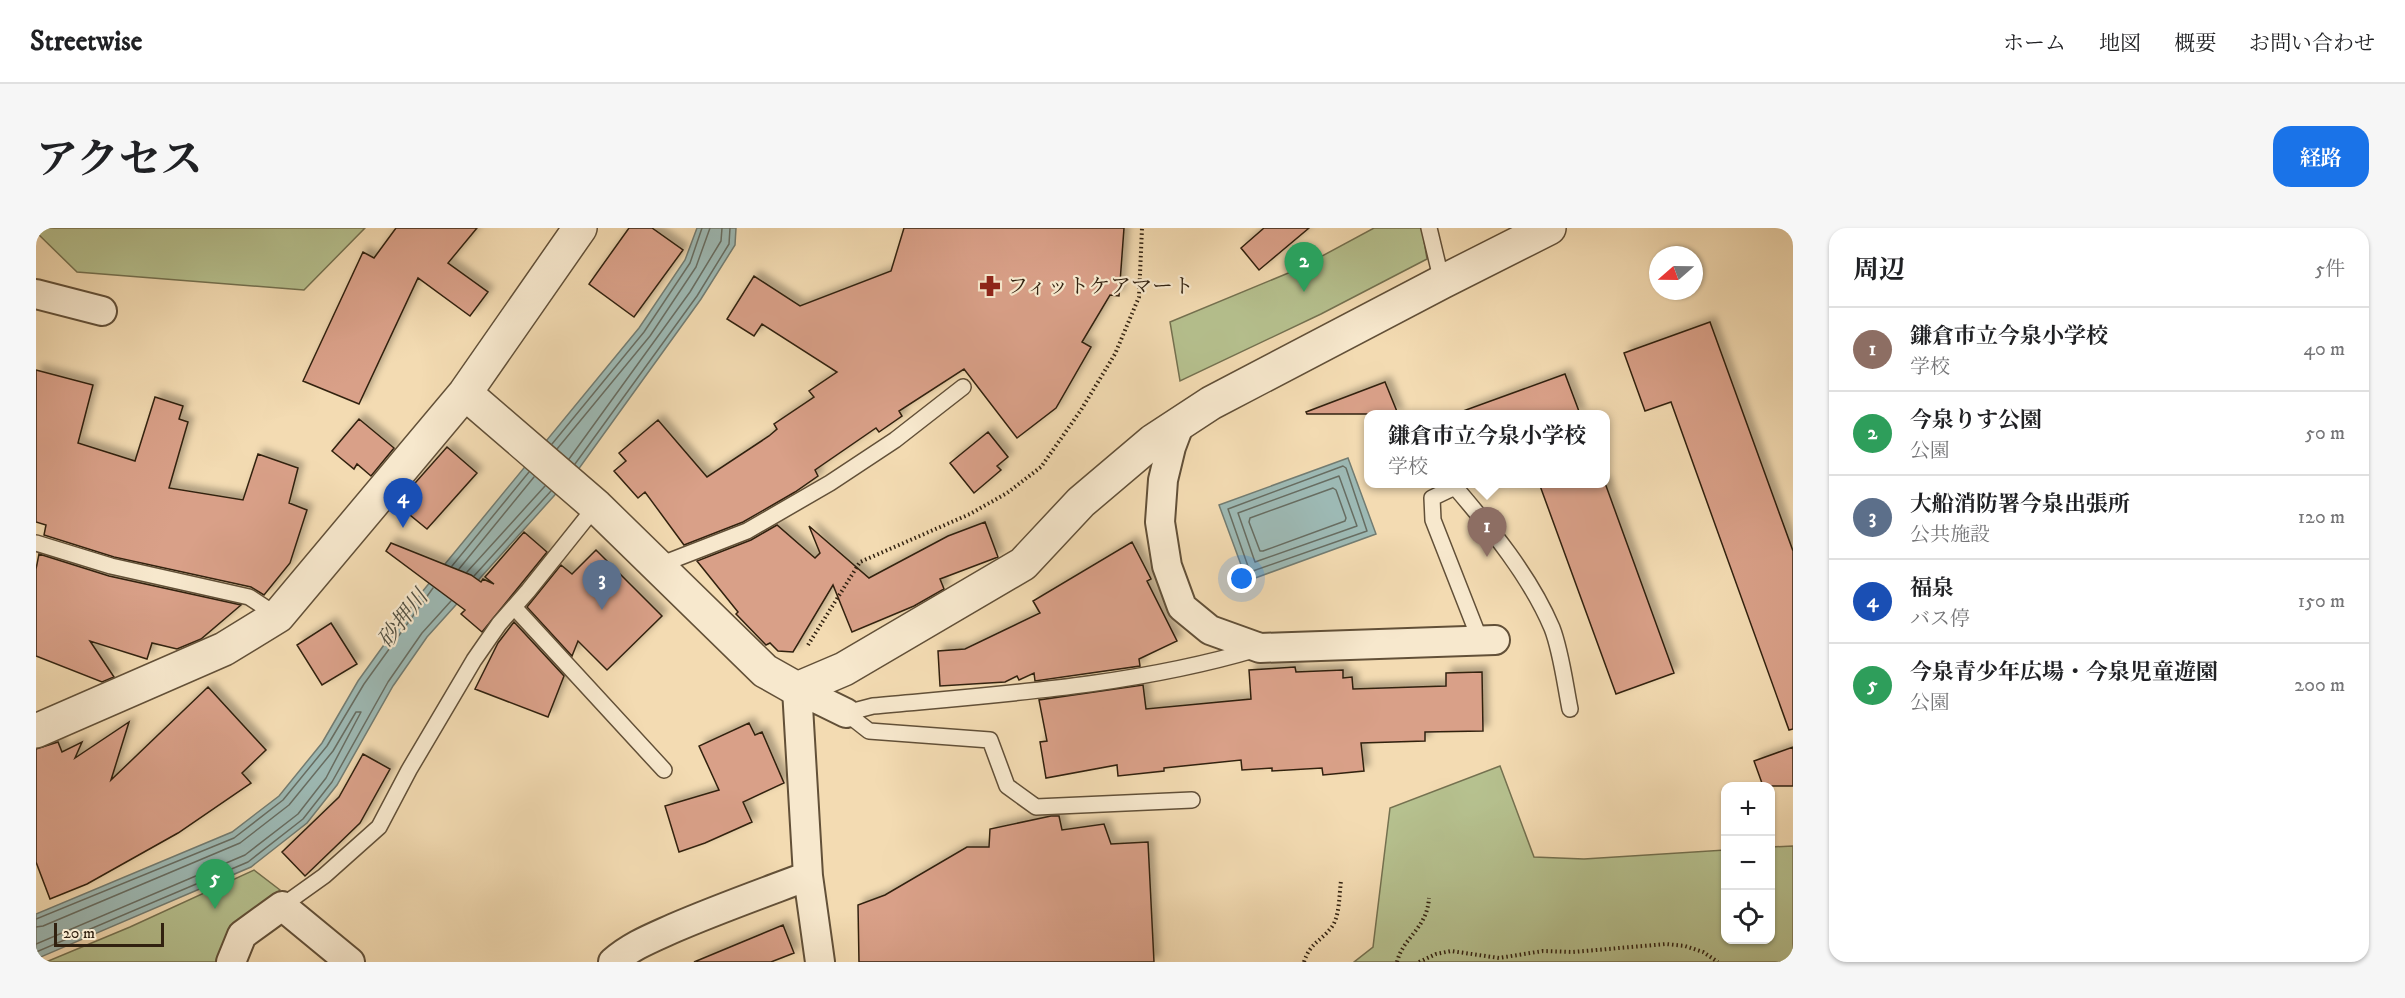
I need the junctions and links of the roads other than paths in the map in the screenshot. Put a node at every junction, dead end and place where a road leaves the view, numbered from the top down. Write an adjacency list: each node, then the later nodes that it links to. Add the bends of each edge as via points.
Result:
1 (580, 228): 8 (street)
2 (1429, 228): 4 (lane)
3 (1549, 228): 4 (street)
4 (1442, 282): 9 (street)
5 (36, 294): 6 (street)
6 (102, 311)
7 (963, 387): 14 (lane, via 895,440 830,483 747,531)
8 (465, 393): 12 (street); 16 (street)
9 (1180, 423): 18 (street, via 1163,480 1160,522 1167,566 1182,607 1210,630); 19 (street, via 1081,502 1023,564 844,669)
10 (1453, 488): 17 (lane, via 1432,498 1433,520)
11 (1456, 488): 20 (lane, via 1532,588 1552,629)
12 (596, 506): 14 (street); 15 (lane)
13 (36, 543): 16 (lane, via 111,566 249,597)
14 (657, 566): 19 (street, via 765,671)
15 (514, 608): 23 (lane); 26 (lane, via 474,660 379,827 324,876)
16 (278, 616): 22 (street, via 224,650)
17 (1488, 640): 18 (street)
18 (1260, 648): 21 (lane, via 1112,681 873,706)
19 (797, 689): 21 (street); 25 (street)
20 (1570, 709)
21 (846, 713): 24 (lane, via 869,731 990,740 1007,786 1036,807)
22 (36, 732)
23 (664, 770)
24 (1192, 800)
25 (808, 876): 29 (street, via 711,912 625,952); 30 (street)
26 (282, 906): 27 (street, via 242,935); 28 (street)
27 (231, 962)
28 (350, 962)
29 (613, 962)
30 (820, 962)

